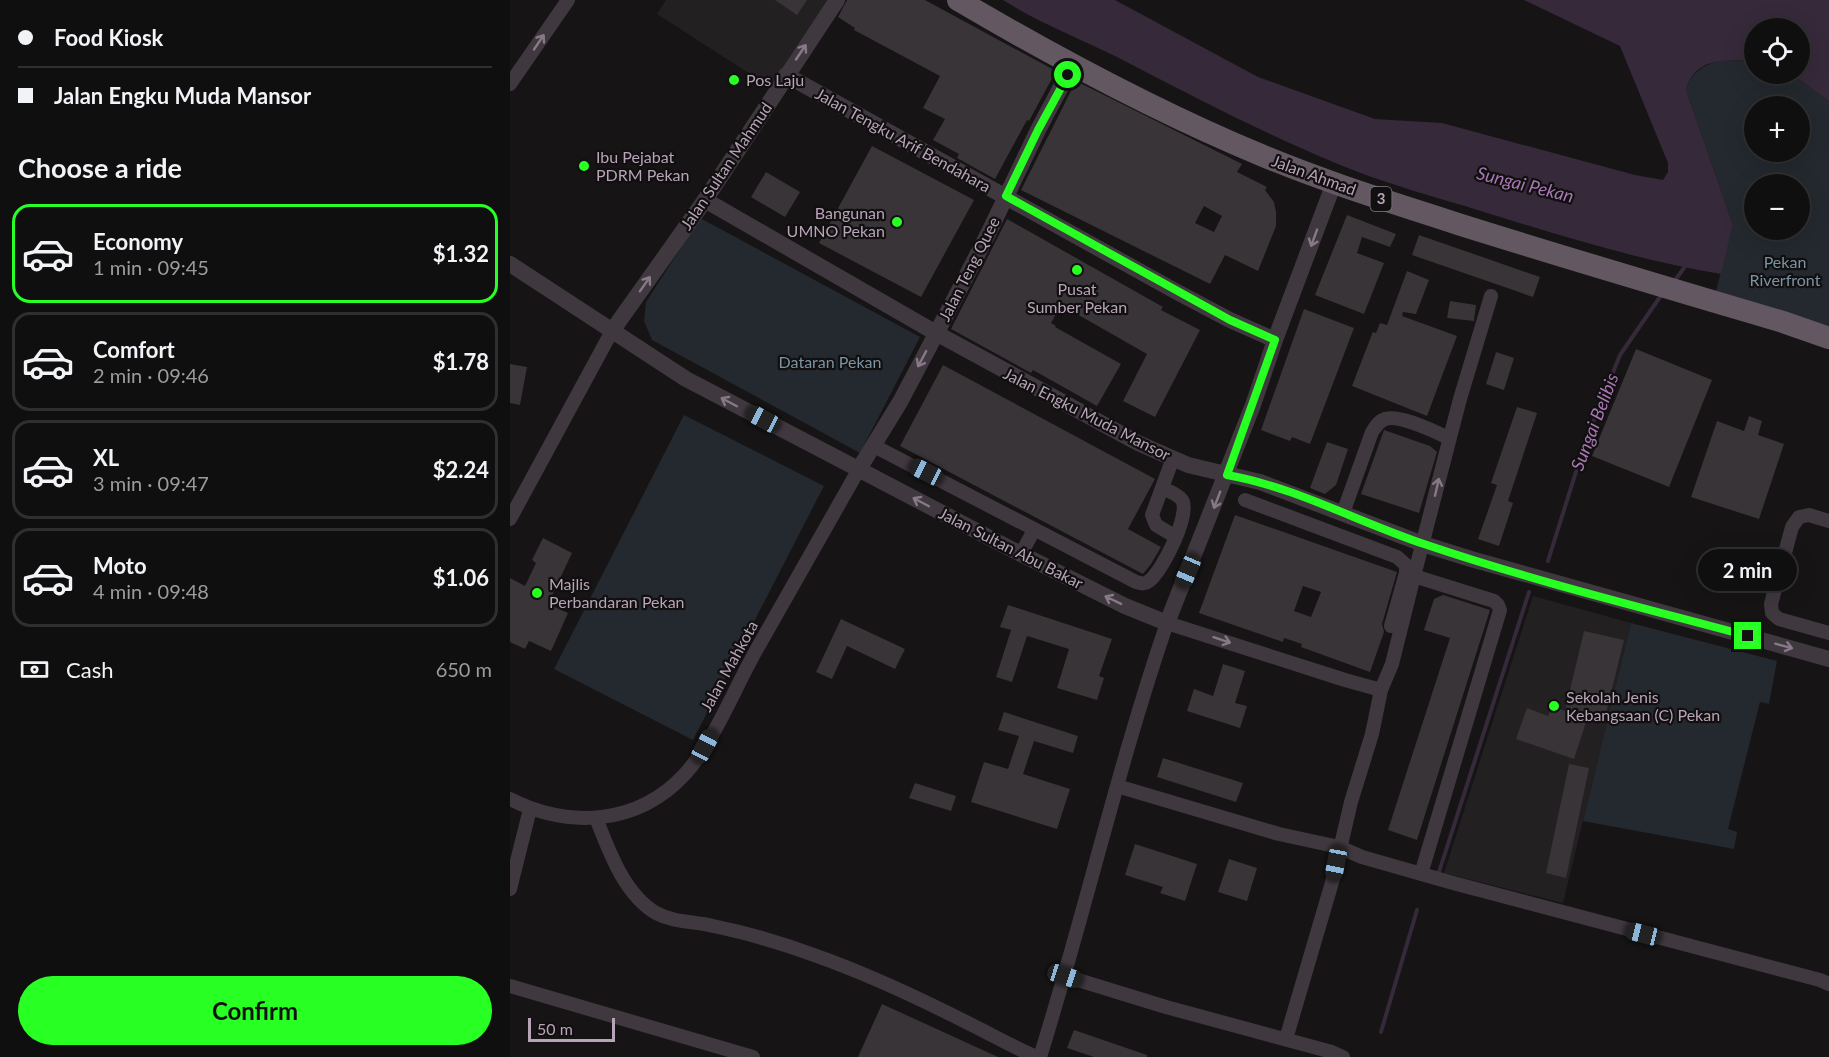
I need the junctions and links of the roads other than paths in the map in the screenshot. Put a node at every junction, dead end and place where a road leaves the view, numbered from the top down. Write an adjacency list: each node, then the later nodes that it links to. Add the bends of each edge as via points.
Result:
1 (568, 0): 6 (street, one-way to 1)
2 (837, 0): 5 (street, Jalan Sultan Mahmud, one-way to 2)
3 (958, 0): 4 (highway, Jalan Ahmad / 3)
4 (1073, 64): 7 (highway, Jalan Ahmad / 3, via 1230,141); 8 (street, Jalan Teng Quee)
5 (786, 75): 8 (street, Jalan Tengku Arif Bendahara); 9 (street, Jalan Sultan Mahmud)
6 (510, 84)
7 (1334, 183): 14 (highway, Jalan Ahmad / 3); 15 (street, one-way to 15)
8 (1006, 196): 13 (street, Jalan Teng Quee); 15 (street, Jalan Tengku Arif Bendahara, via 1230,320)
9 (705, 200): 12 (street, Jalan Sultan Mahmud, one-way to 9); 13 (street, Jalan Engku Muda Mansor)
10 (510, 264): 12 (street, Jalan Sultan Abu Bakar)
11 (1491, 296): 16 (street)
12 (612, 331): 19 (street, Jalan Sultan Abu Bakar, one-way to 12, via 686,379); 26 (street)
13 (936, 333): 17 (street, Jalan Teng Quee, one-way to 17); 18 (street, Jalan Engku Muda Mansor, via 1100,424)
14 (1829, 338)
15 (1275, 340): 20 (street)
16 (1449, 438): 25 (street, via 1399,419 1383,419 1372,432); 31 (street, one-way to 16)
17 (874, 446): 19 (street, Jalan Teng Quee); 29 (street)
18 (1173, 458): 20 (street, Jalan Engku Muda Mansor); 21 (street)
19 (859, 469): 33 (street, Jalan Sultan Abu Bakar, one-way to 19); 43 (street, Jalan Mahkota, via 705,746 685,774 659,795 629,811)
20 (1227, 475): 22 (street, Jalan Engku Muda Mansor); 35 (street, one-way to 35)
21 (1162, 488): 30 (street, via 1178,496 1184,506); 30 (street, via 1153,519)
22 (1286, 491): 24 (street); 25 (street, Jalan Engku Muda Mansor)
23 (1245, 500): 24 (street)
24 (1279, 511): 32 (street)
25 (1343, 513): 28 (street, Jalan Engku Muda Mansor)
26 (510, 519)
27 (1829, 521): 37 (street, via 1809,515 1799,517 1792,527 1771,604 1772,613 1779,619)
28 (1381, 528): 31 (street, Jalan Engku Muda Mansor); 32 (street)
29 (1034, 530): 30 (street, via 1144,584 1158,572); 33 (street)
30 (1176, 537)
31 (1423, 544): 34 (street); 38 (street, Jalan Engku Muda Mansor, one-way to 38)
32 (1374, 548): 36 (street, via 1406,565)
33 (1021, 554): 35 (street, Jalan Sultan Abu Bakar, one-way to 33)
34 (1414, 576): 39 (street, via 1392,664); 45 (street, via 1494,600 1500,610)
35 (1167, 623): 39 (street, Jalan Sultan Abu Bakar, one-way to 39); 40 (street)
36 (1391, 626)
37 (1829, 633)
38 (1829, 658)
39 (1381, 690): 44 (street)
40 (1118, 786): 44 (street, via 1279,834); 47 (street)
41 (510, 799): 42 (street, Jalan Mahkota)
42 (530, 809): 43 (street, Jalan Mahkota, via 562,818); 46 (street)
43 (596, 818): 52 (street, via 620,873 655,912 673,920 765,938 815,955)
44 (1339, 847): 45 (street); 50 (street)
45 (1421, 874): 48 (street)
46 (510, 889)
47 (1065, 976): 50 (street); 52 (street)
48 (1829, 984)
49 (510, 986): 51 (street)
50 (1286, 1039): 53 (street)
51 (753, 1057)
52 (1039, 1057)
53 (1343, 1057)

